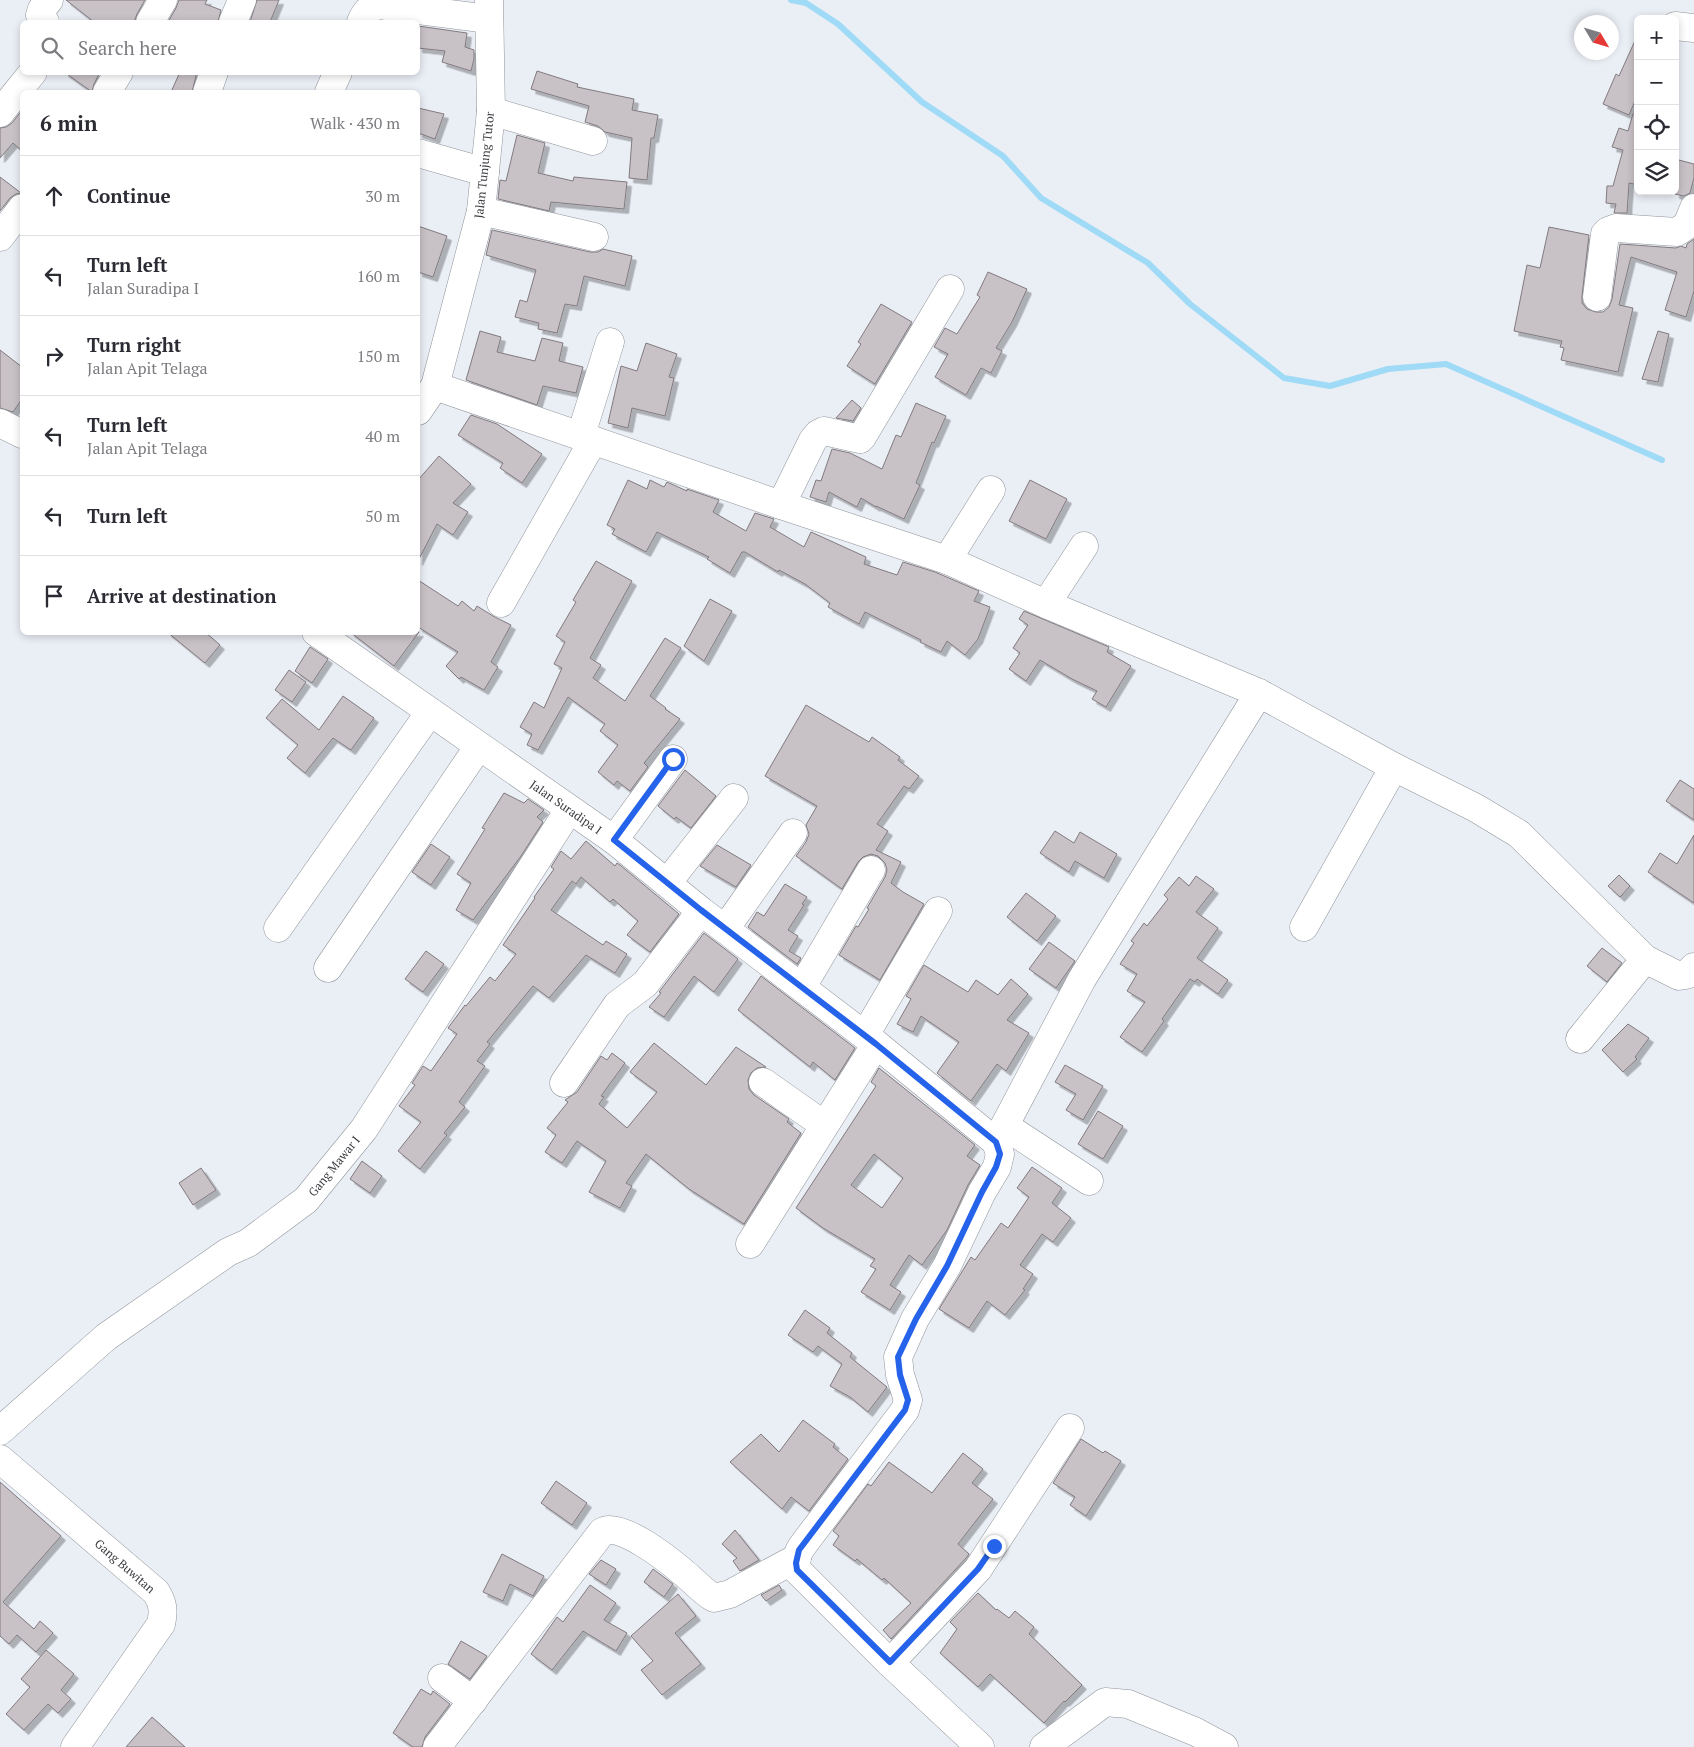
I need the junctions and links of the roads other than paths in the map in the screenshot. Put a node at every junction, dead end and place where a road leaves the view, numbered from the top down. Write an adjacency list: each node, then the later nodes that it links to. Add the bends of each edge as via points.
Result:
1 (49, 0): 5 (street, via 40,15)
2 (163, 0): 6 (street)
3 (242, 0): 7 (street)
4 (489, 10): 8 (street, via 379,5 366,12); 18 (street, Jalan Tunjung Tutor)
5 (44, 20)
6 (151, 20)
7 (234, 20)
8 (362, 20)
9 (1679, 26): 10 (street)
10 (1694, 28)
11 (31, 75): 19 (street)
12 (117, 75): 15 (street)
13 (213, 75): 16 (street)
14 (337, 75): 17 (street)
15 (108, 90)
16 (208, 90)
17 (330, 90)
18 (491, 111): 20 (street); 22 (street, Jalan Tunjung Tutor)
19 (0, 113)
20 (593, 141)
21 (420, 154): 22 (street)
22 (485, 172): 25 (street, Jalan Tunjung Tutor)
23 (1694, 208): 29 (street, via 1687,225 1677,232 1616,228 1608,231)
24 (20, 211): 26 (street)
25 (481, 211): 27 (street); 31 (street, Jalan Tunjung Tutor)
26 (0, 237)
27 (594, 237)
28 (950, 289): 37 (street, via 862,437 824,431 818,434)
29 (1597, 297)
30 (610, 342): 35 (street)
31 (435, 386): 32 (street, Jalan Tunjung Tutor); 35 (street)
32 (420, 408)
33 (0, 423): 34 (street)
34 (20, 433)
35 (588, 438): 37 (street); 40 (street, via 586,453)
36 (991, 490): 39 (street)
37 (781, 505): 39 (street)
38 (1084, 546): 41 (street)
39 (947, 560): 41 (street)
40 (501, 603)
41 (1046, 604): 43 (street)
42 (320, 635): 44 (street, Jalan Suradipa I)
43 (1259, 693): 47 (street); 68 (street, via 1082,979)
44 (430, 712): 45 (street, Jalan Suradipa I); 57 (street)
45 (480, 746): 49 (street, Jalan Suradipa I); 60 (street)
46 (673, 759): 51 (street)
47 (1394, 767): 56 (street); 59 (street, via 1476,808 1519,834)
48 (734, 798): 53 (street)
49 (569, 810): 51 (street, Jalan Suradipa I); 72 (street, Gang Mawar I, via 364,1129 306,1200 248,1243 228,1252 106,1337)
50 (793, 832): 58 (street)
51 (614, 840): 53 (street, Jalan Suradipa I)
52 (871, 870): 62 (street)
53 (667, 883): 54 (street, Jalan Suradipa I)
54 (701, 910): 58 (street, Jalan Suradipa I); 66 (street, via 645,984 617,1005)
55 (938, 911): 63 (street)
56 (1304, 927)
57 (278, 928)
58 (725, 929): 62 (street, Jalan Suradipa I)
59 (1645, 959): 61 (street); 64 (street)
60 (328, 968)
61 (1686, 972)
62 (802, 987): 63 (street, Jalan Suradipa I)
63 (870, 1039): 67 (street); 68 (street, Jalan Suradipa I)
64 (1580, 1039)
65 (763, 1082): 67 (street)
66 (564, 1083)
67 (824, 1125): 70 (street)
68 (1000, 1134): 69 (street, Jalan Suradipa I); 74 (street, via 996,1167 898,1357 908,1400 905,1410)
69 (1089, 1181)
70 (750, 1244)
71 (1070, 1428): 75 (street, via 978,1569)
72 (0, 1431)
73 (0, 1459): 78 (street, Gang Buwitan, via 156,1592 162,1602 161,1624)
74 (796, 1558): 75 (street, via 797,1570); 77 (street, via 730,1594 714,1598 629,1534 605,1529)
75 (890, 1662): 80 (street)
76 (442, 1678): 77 (street)
77 (473, 1701): 79 (street)
78 (81, 1745)
79 (437, 1747)
80 (980, 1747)
81 (1044, 1747): 82 (street, via 1105,1702 1128,1704)
82 (1224, 1747)

